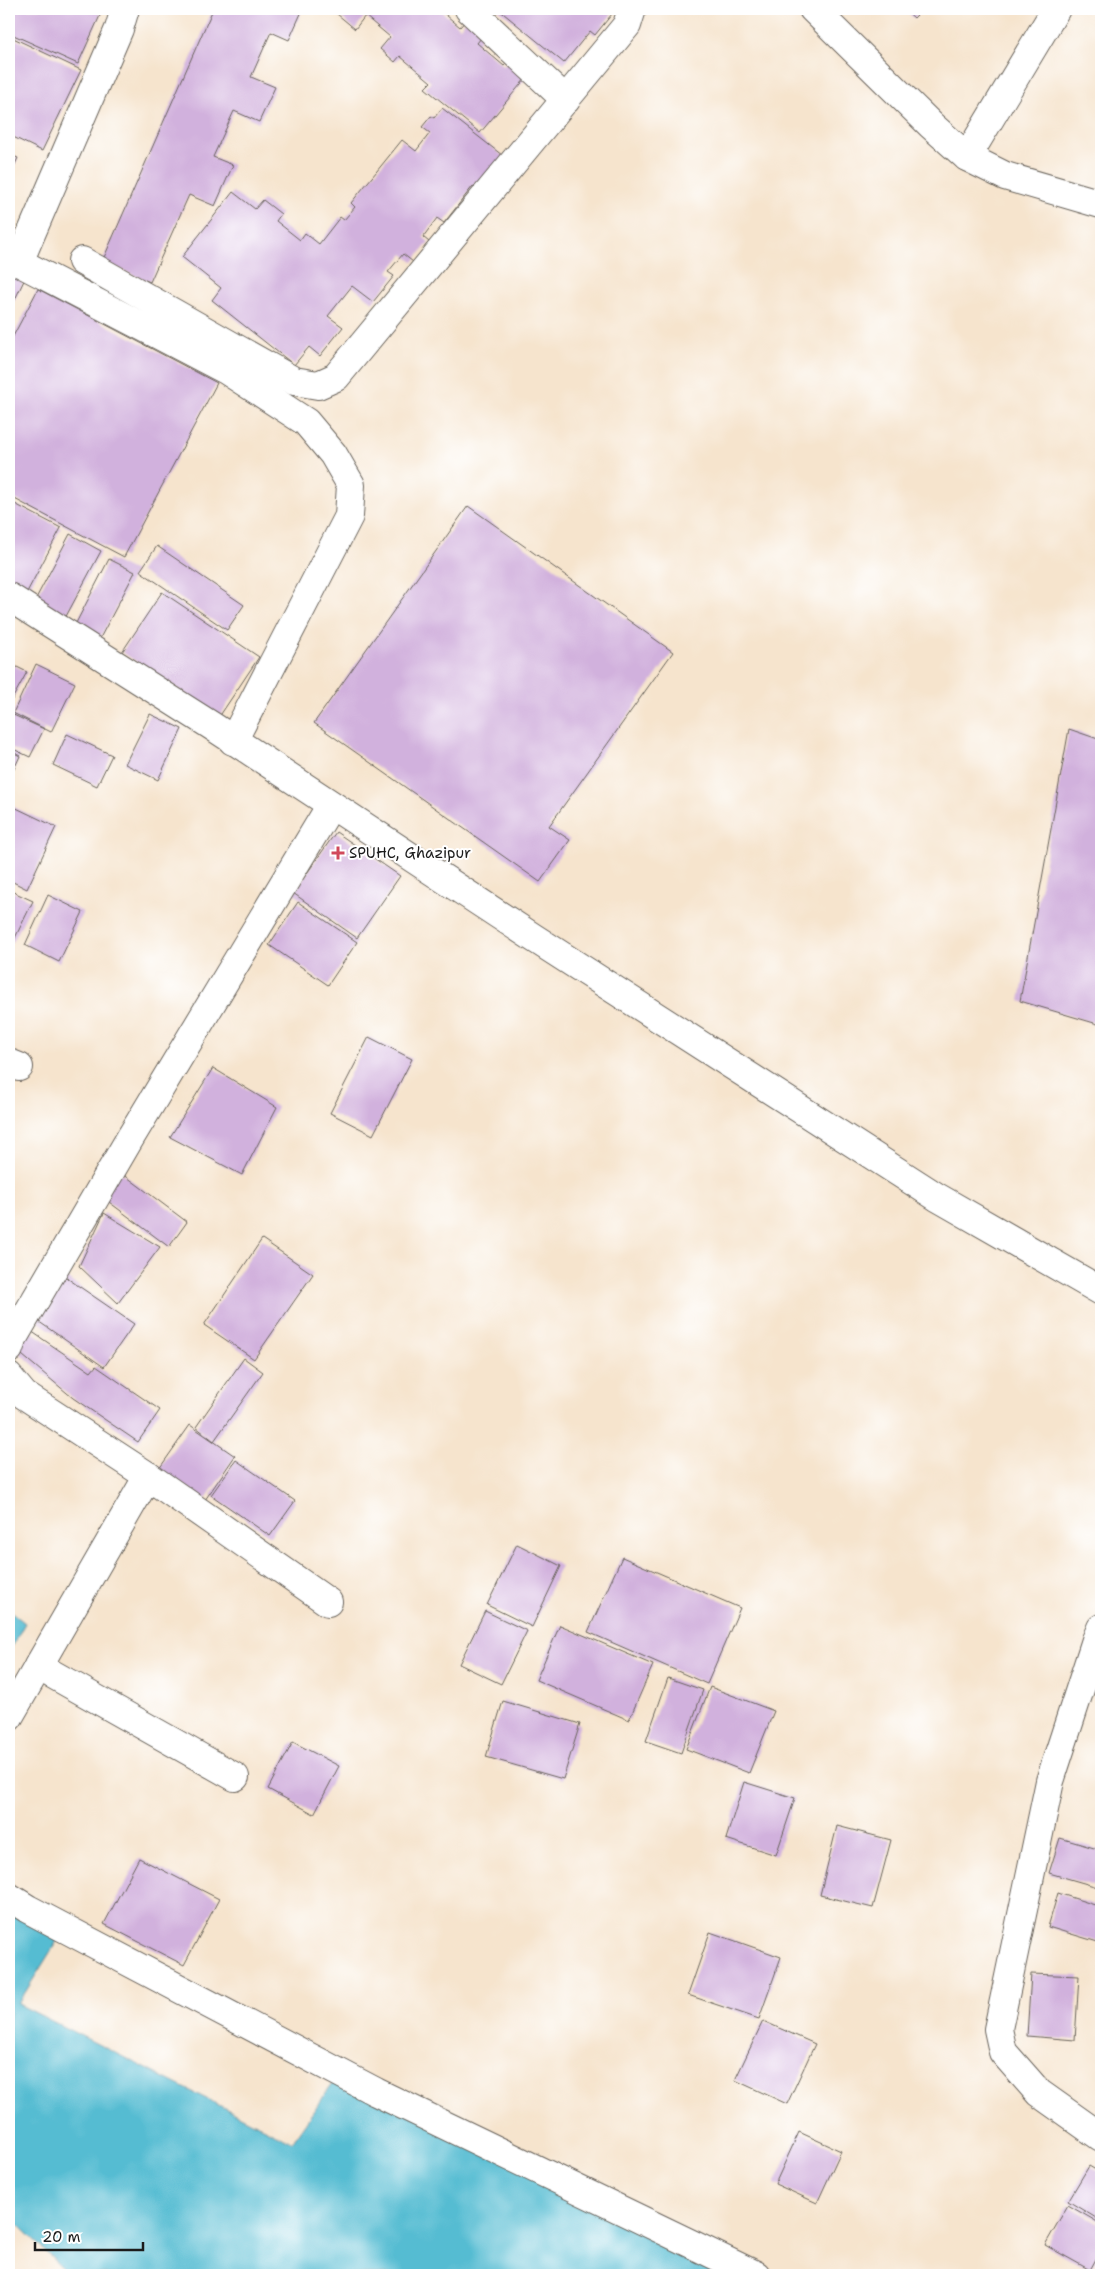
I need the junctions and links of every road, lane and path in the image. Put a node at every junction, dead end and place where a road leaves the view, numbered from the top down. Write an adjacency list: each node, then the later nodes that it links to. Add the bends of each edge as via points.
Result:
1 (125, 9): 9 (street, via 115,38)
2 (469, 9): 6 (street)
3 (632, 9): 6 (street, via 627,25)
4 (813, 9): 7 (street)
5 (1056, 9): 7 (street)
6 (566, 100): 10 (street, via 336,377 318,385 294,381)
7 (966, 157): 8 (street, via 1005,176)
8 (1101, 204)
9 (14, 259): 12 (street, via 226,370 306,422 333,454 351,485 349,516)
10 (82, 261)
11 (9, 597): 12 (street)
12 (233, 741): 13 (street)
13 (331, 805): 14 (street, via 937,1197); 15 (street, via 129,1140)
14 (1101, 1291)
15 (9, 1350)
16 (9, 1377): 17 (street, via 24,1395)
17 (148, 1476): 18 (street); 20 (street)
18 (328, 1602)
19 (1101, 1628): 24 (street, via 1050,1781 998,2029 1003,2052 1039,2094)
20 (38, 1666): 21 (street); 22 (street)
21 (9, 1717)
22 (235, 1777)
23 (9, 1897): 25 (street, via 28,1910 376,2092)
24 (1101, 2137)
25 (756, 2275)

